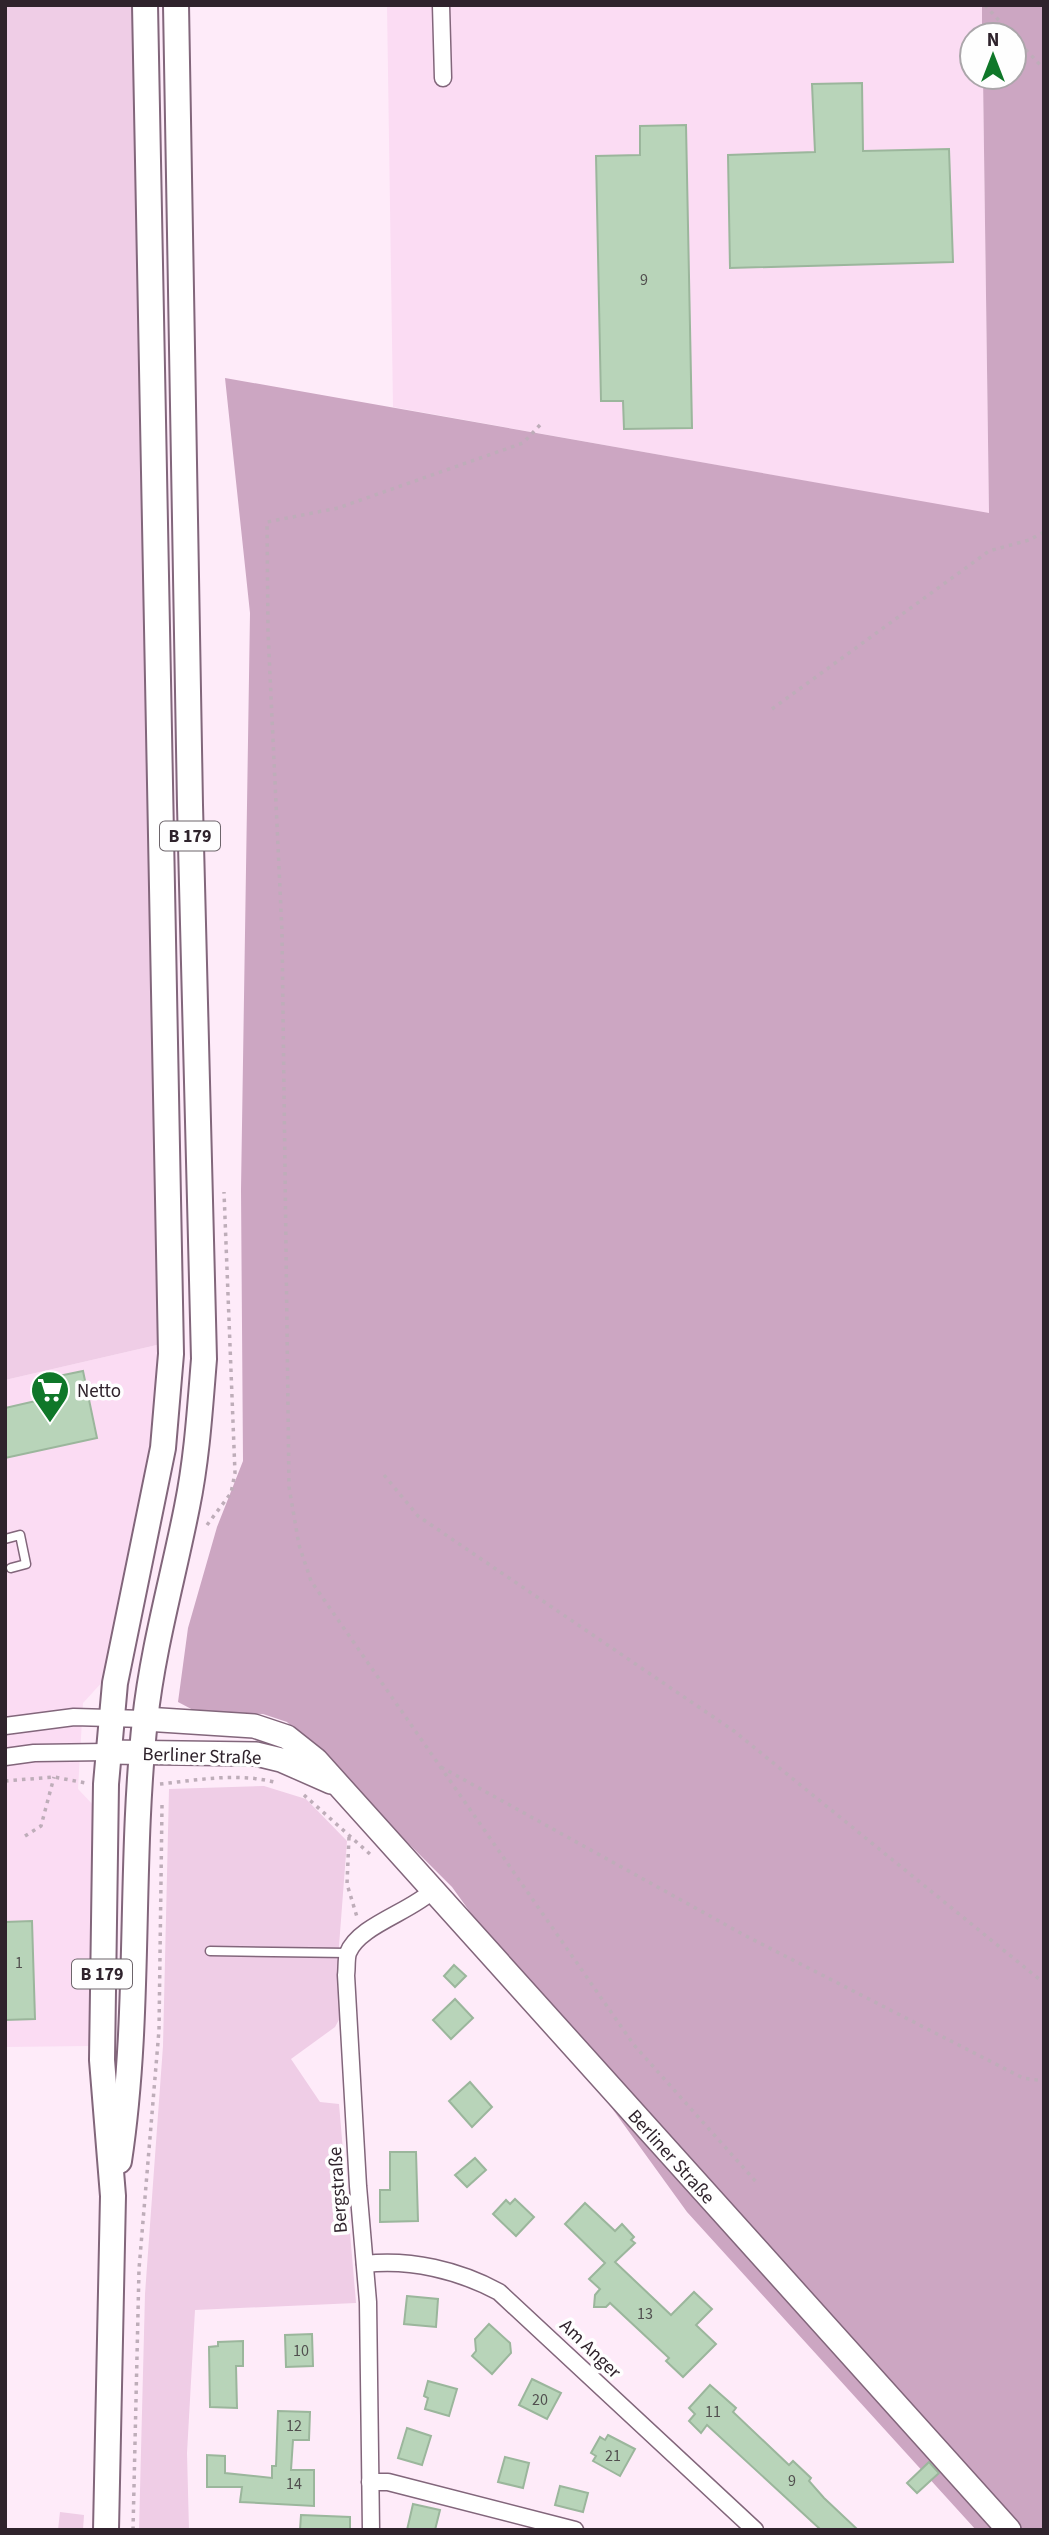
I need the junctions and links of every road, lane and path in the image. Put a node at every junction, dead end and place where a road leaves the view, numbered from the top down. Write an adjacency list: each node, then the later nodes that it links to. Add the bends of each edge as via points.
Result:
1 (145, 5): 15 (main road, B 179, via 172,1354 163,1448)
2 (176, 5): 16 (main road, B 179, via 204,1359 189,1495 152,1661)
3 (441, 5): 8 (street)
4 (985, 5): 5 (path)
5 (999, 21)
6 (1028, 52): 7 (path)
7 (1044, 69)
8 (443, 78)
9 (540, 425): 21 (path, via 523,443 510,448 338,508 267,522 282,932 292,1516 311,1581)
10 (1044, 531): 11 (path, via 989,551)
11 (772, 709)
12 (384, 1475): 34 (path, via 418,1516 734,1731)
13 (5, 1539): 14 (lane, via 20,1535 26,1564)
14 (11, 1568)
15 (110, 1718): 16 (street); 17 (street, via 49,1718); 18 (main road, B 179)
16 (145, 1719): 19 (main road, B 179); 24 (street, Berliner Straße, via 272,1730 316,1760)
17 (5, 1726)
18 (107, 1752): 19 (street, Berliner Straße); 20 (street); 37 (main road, B 179, via 102,2060)
19 (141, 1753): 24 (street, Berliner Straße, via 256,1754); 37 (main road, B 179, via 131,2060)
20 (5, 1758)
21 (440, 1767): 35 (path, via 746,1936 1023,2078); 36 (path, via 634,2045)
22 (54, 1777): 27 (path, via 41,1826)
23 (163, 1784): 25 (path, via 240,1777)
24 (334, 1784): 30 (street, Berliner Straße)
25 (282, 1785)
26 (300, 1792): 28 (path)
27 (25, 1836)
28 (349, 1837): 29 (path); 31 (path, via 347,1884)
29 (375, 1858)
30 (432, 1891): 31 (street, via 419,1903); 46 (street, Berliner Straße)
31 (364, 1932): 33 (street)
32 (210, 1951): 33 (lane)
33 (348, 1953): 39 (street, Bergstraße, via 355,2146)
34 (1044, 1983)
35 (1044, 2081)
36 (758, 2184)
37 (113, 2196): 41 (main road, B 179)
38 (143, 2205): 42 (path)
39 (365, 2264): 40 (street, Bergstraße); 45 (street, Am Anger, via 442,2269 474,2278 499,2292)
40 (370, 2482): 43 (street, Bergstraße); 44 (street, via 388,2482)
41 (106, 2530)
42 (133, 2530)
43 (371, 2530)
44 (575, 2530)
45 (755, 2530)
46 (1009, 2530)

